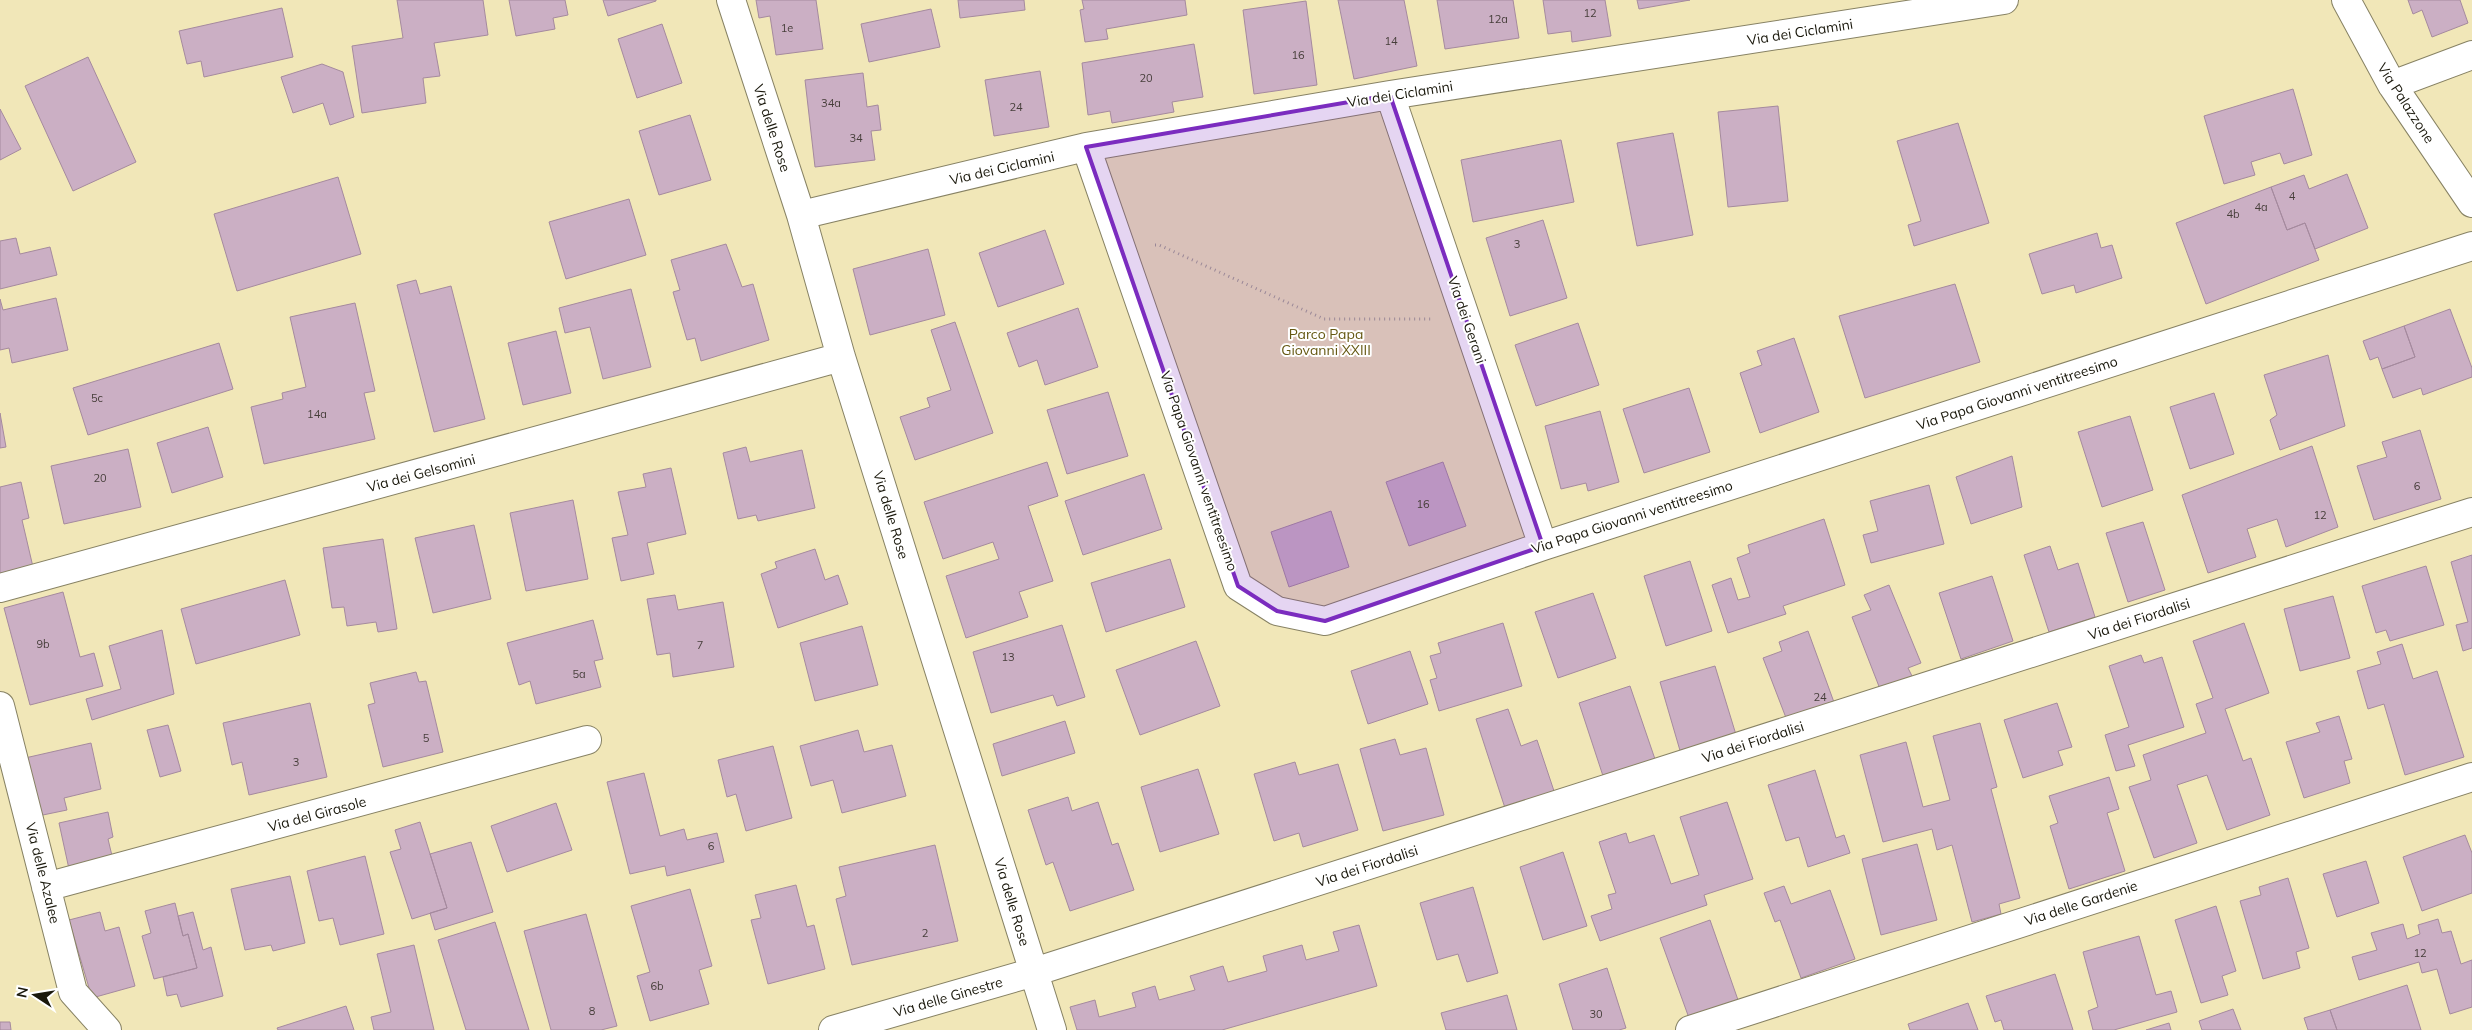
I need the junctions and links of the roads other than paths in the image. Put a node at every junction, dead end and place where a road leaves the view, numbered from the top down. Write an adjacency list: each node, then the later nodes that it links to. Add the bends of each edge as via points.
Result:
1 (730, 0): 9 (street, Via delle Rose)
2 (2004, 0): 6 (street, Via dei Ciclamini)
3 (2346, 0): 5 (street, Via Palazzone)
4 (2472, 55): 5 (street)
5 (2392, 84): 8 (street, Via Palazzone)
6 (1390, 95): 7 (street, Via dei Ciclamini); 13 (street, Via dei Gerani)
7 (1086, 148): 9 (street, Via dei Ciclamini); 13 (street, Via Papa Giovanni ventitreesimo, via 1238,586 1277,611 1325,621)
8 (2472, 203)
9 (801, 215): 11 (street, Via delle Rose)
10 (2472, 246): 13 (street, Via Papa Giovanni ventitreesimo)
11 (841, 357): 14 (street, Via dei Gelsomini); 19 (street, Via delle Rose)
12 (2472, 512): 19 (street, Via dei Fiordalisi)
13 (1543, 546)
14 (0, 588)
15 (0, 706): 18 (street, Via delle Azalee)
16 (587, 740): 18 (street, Via del Girasole)
17 (2472, 777): 23 (street, Via delle Gardenie)
18 (46, 888): 20 (street, Via delle Azalee, via 73,992)
19 (1034, 972): 21 (street, Via delle Ginestre); 22 (street, Via delle Rose)
20 (107, 1030)
21 (833, 1030)
22 (1052, 1030)
23 (1690, 1030)

